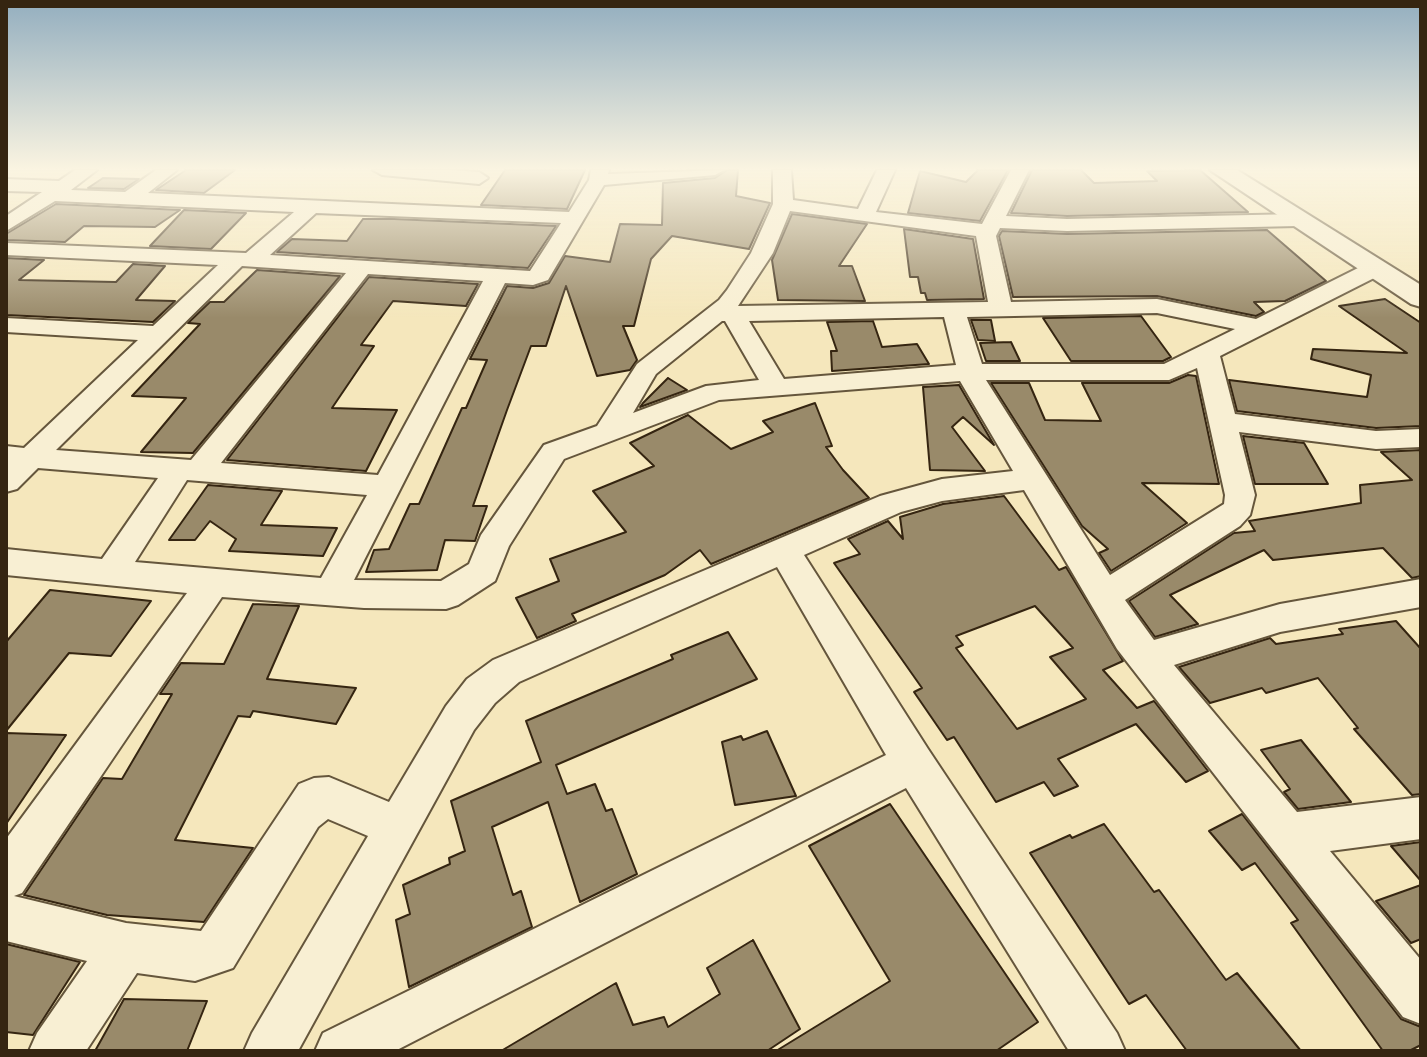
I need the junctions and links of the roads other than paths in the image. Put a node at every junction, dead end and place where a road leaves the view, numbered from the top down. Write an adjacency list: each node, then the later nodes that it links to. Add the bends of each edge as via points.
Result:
1 (295, 219): 9 (street)
2 (573, 219): 12 (street, via 537,277)
3 (776, 219): 16 (street)
4 (889, 219): 7 (street)
5 (994, 219): 7 (street)
6 (1298, 220): 7 (street); 11 (street)
7 (990, 227): 14 (street, via 990,262)
8 (6, 249): 9 (street)
9 (244, 259): 10 (street); 19 (street)
10 (362, 267): 12 (street); 27 (street)
11 (1374, 269): 13 (street); 18 (street)
12 (497, 276): 30 (street)
13 (1421, 298)
14 (1001, 310): 15 (street); 18 (street, via 1164,306)
15 (954, 311): 16 (street); 21 (street)
16 (724, 314): 22 (street); 25 (street, via 646,369)
17 (6, 325): 19 (street)
18 (1261, 327): 20 (street)
19 (159, 334): 26 (street)
20 (1207, 355): 21 (street, via 1160,373); 23 (street)
21 (971, 372): 22 (street); 28 (street)
22 (775, 386): 25 (street, via 715,392)
23 (1221, 421): 24 (street, via 1376,440); 37 (street, via 1239,507)
24 (1421, 438)
25 (588, 440): 35 (street, via 551,454 493,544 483,572 472,581 446,595)
26 (18, 457): 27 (street); 29 (street)
27 (189, 470): 30 (street); 33 (street)
28 (1033, 479): 31 (street, via 919,494); 37 (street)
29 (6, 482)
30 (387, 486): 35 (street)
31 (784, 550): 39 (street); 40 (street, via 506,671 481,691)
32 (6, 562): 33 (street)
33 (110, 573): 34 (street)
34 (213, 583): 35 (street); 43 (street)
35 (331, 592)
36 (1421, 593): 38 (street, via 1280,618)
37 (1104, 596): 38 (street)
38 (1146, 658): 42 (street)
39 (913, 763): 47 (street); 50 (street)
40 (372, 816): 45 (street, via 329,798 314,799 216,951 195,957); 49 (street)
41 (1421, 818): 42 (street)
42 (1290, 835): 46 (street)
43 (6, 877)
44 (6, 918): 45 (street)
45 (126, 947): 48 (street)
46 (1413, 977)
47 (1096, 1050)
48 (55, 1051)
49 (270, 1051)
50 (341, 1051)

